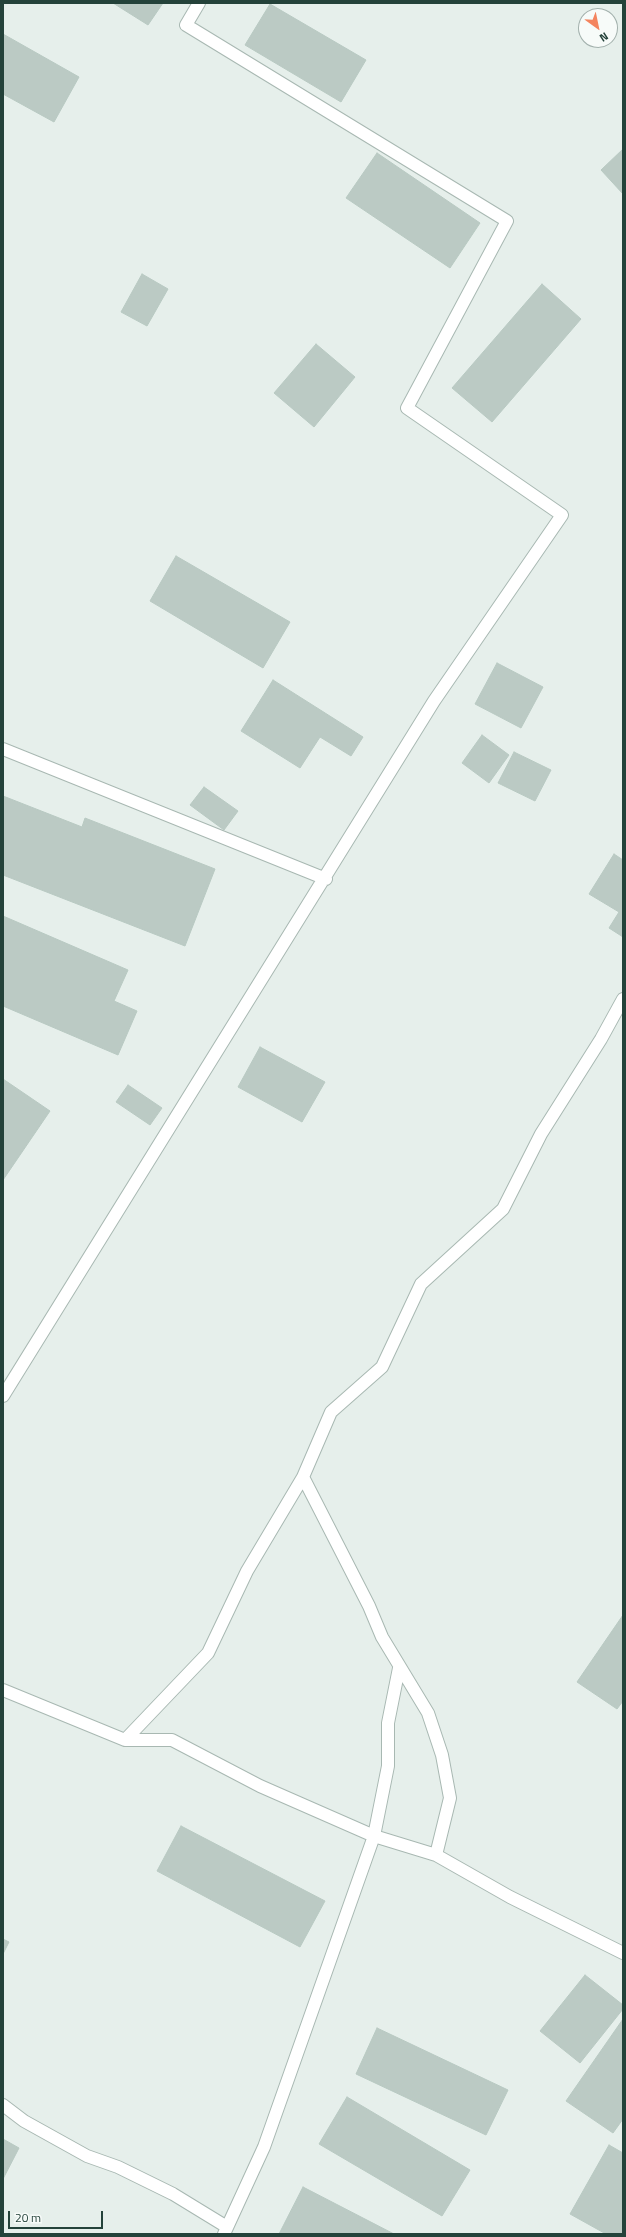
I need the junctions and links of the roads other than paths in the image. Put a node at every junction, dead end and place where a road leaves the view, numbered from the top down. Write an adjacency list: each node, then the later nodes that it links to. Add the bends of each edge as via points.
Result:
1 (199, 3): 3 (street, via 186,25 507,221 407,408 562,515 434,701)
2 (3, 749): 3 (street)
3 (326, 879): 5 (street)
4 (623, 999): 6 (street, via 541,1134 503,1209 421,1284 382,1367 331,1412)
5 (3, 1396)
6 (303, 1477): 7 (street); 9 (street, via 248,1571 208,1653)
7 (399, 1668): 10 (street, via 388,1723 388,1766); 11 (street, via 428,1713 442,1755 450,1798)
8 (3, 1690): 9 (street)
9 (125, 1740): 10 (street, via 172,1740 260,1786)
10 (374, 1836): 11 (street); 14 (street, via 264,2147)
11 (436, 1855): 12 (street, via 510,1898)
12 (623, 1953)
13 (3, 2105): 14 (street, via 24,2121 87,2156 118,2167 172,2194)
14 (226, 2230)

